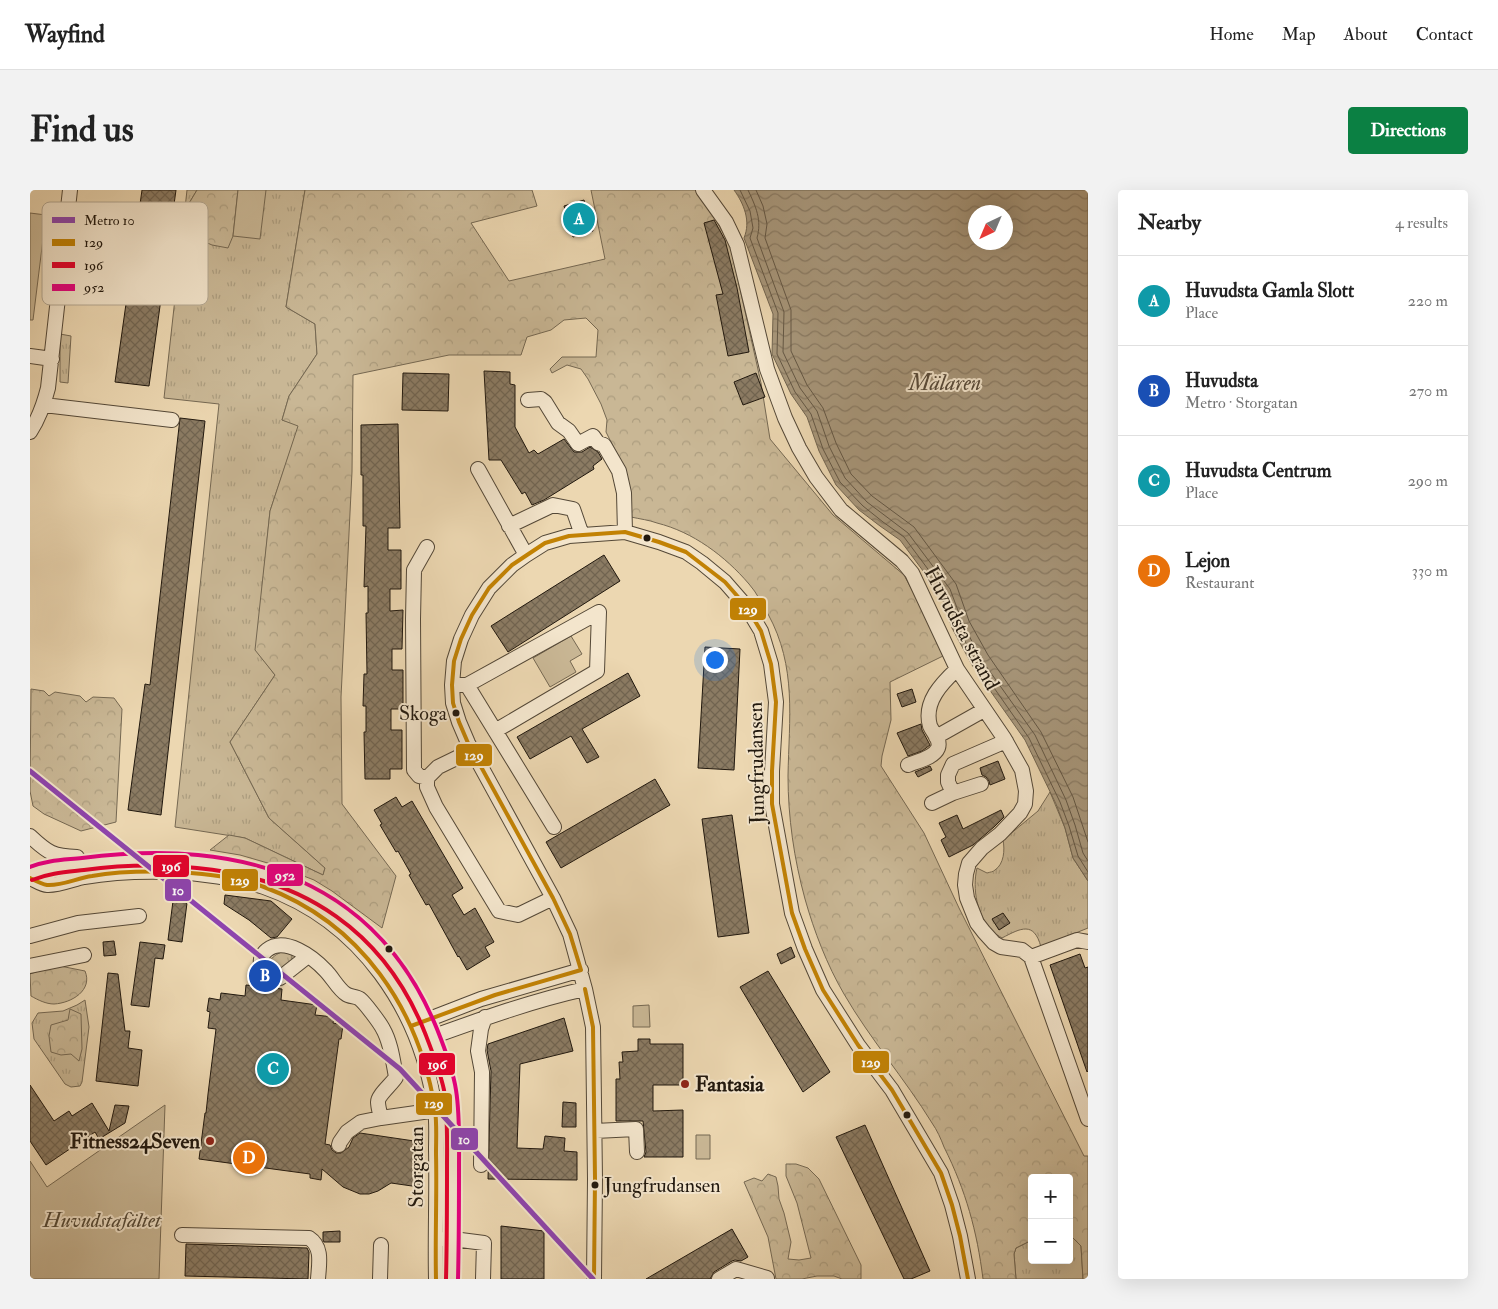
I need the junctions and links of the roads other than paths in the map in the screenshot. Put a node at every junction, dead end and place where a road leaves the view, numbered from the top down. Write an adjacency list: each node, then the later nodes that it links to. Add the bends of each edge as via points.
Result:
1 (704, 190): 15 (street, Huvudsta strand, via 737,245 767,370 784,418 816,477 841,510 912,573)
2 (58, 305): 4 (street)
3 (30, 356): 4 (street)
4 (52, 359): 6 (street)
5 (528, 400): 11 (street, via 541,399 545,402 558,423 578,444 593,436 604,445 619,471 624,493)
6 (44, 405): 7 (street); 8 (street)
7 (172, 420)
8 (30, 432)
9 (478, 469): 10 (street)
10 (509, 526): 12 (street, via 553,504 573,509); 14 (street)
11 (625, 532): 12 (street, Jungfrudansen); 68 (street, Jungfrudansen, via 686,552 702,563 746,606 761,632 771,664 776,702 772,804 792,913 823,990 892,1090 941,1173 958,1228)
12 (582, 534): 14 (street, Jungfrudansen, via 546,544)
13 (426, 547): 24 (street, via 414,570 412,619 414,770)
14 (526, 555): 16 (street, Jungfrudansen, via 489,588 472,616 454,661)
15 (957, 669): 18 (street, Huvudsta strand); 20 (street, via 942,683 932,701 930,726)
16 (452, 685): 17 (street); 22 (street, Jungfrudansen, via 459,722)
17 (467, 685): 19 (street); 19 (street, via 599,612 597,671)
18 (984, 710): 20 (street); 21 (street, Huvudsta strand)
19 (495, 731): 28 (street)
20 (936, 737): 23 (street, via 939,742 933,754)
21 (1006, 741): 26 (street, via 953,764 948,775); 37 (street, Huvudsta strand, via 1022,770 1026,791 1024,804 1012,822 969,862 965,885 977,923 984,932 1001,947)
22 (473, 750): 24 (street, via 438,767); 33 (street, Jungfrudansen)
23 (908, 765)
24 (427, 778): 33 (street, via 427,787 436,807 499,911 518,914)
25 (981, 784): 26 (street)
26 (953, 792): 27 (street)
27 (932, 803)
28 (554, 827)
29 (30, 836): 30 (street, Storgatan, via 49,853 59,856)
30 (120, 859): 31 (street, Storgatan, via 42,868); 44 (street, Storgatan, via 217,863 265,874 315,895 348,917 385,952 418,999)
31 (30, 874)
32 (30, 878): 45 (street, Storgatan, via 47,886 129,872 171,872 213,876 263,887 289,897 336,926 356,944 391,988)
33 (553, 898): 41 (street, Jungfrudansen, via 570,934)
34 (139, 916): 35 (street, via 78,923)
35 (30, 936)
36 (1088, 942): 37 (street, via 1077,940)
37 (1026, 954): 51 (street)
38 (84, 955): 40 (street)
39 (308, 956): 50 (street, via 346,994 360,998 384,1029 396,1077 379,1097)
40 (30, 966)
41 (580, 970): 42 (street, Jungfrudansen); 44 (street)
42 (585, 989): 43 (street); 52 (street, Jungfrudansen, via 593,1027)
43 (485, 1017): 46 (street); 55 (street, via 478,1051 482,1072)
44 (427, 1020): 45 (street); 46 (street, Storgatan)
45 (412, 1026): 47 (street, Storgatan)
46 (433, 1036): 47 (street); 48 (street, Storgatan, via 442,1057)
47 (419, 1041): 49 (street, Storgatan)
48 (452, 1108): 49 (street); 58 (street, Storgatan)
49 (436, 1110): 50 (street); 57 (street, Storgatan)
50 (381, 1118): 53 (street, via 354,1126)
51 (1088, 1119)
52 (595, 1131): 54 (street, via 636,1129); 66 (street, Jungfrudansen)
53 (339, 1146)
54 (637, 1152)
55 (481, 1165)
56 (182, 1235): 61 (street, via 309,1238 319,1250)
57 (435, 1239): 58 (street); 63 (street, Storgatan)
58 (453, 1239): 64 (street, Storgatan); 65 (street, via 484,1243)
59 (381, 1245): 62 (street)
60 (767, 1278): 67 (street, via 736,1269)
61 (318, 1279)
62 (380, 1279)
63 (436, 1279)
64 (452, 1279)
65 (483, 1279)
66 (594, 1279)
67 (719, 1279)
68 (968, 1279)

